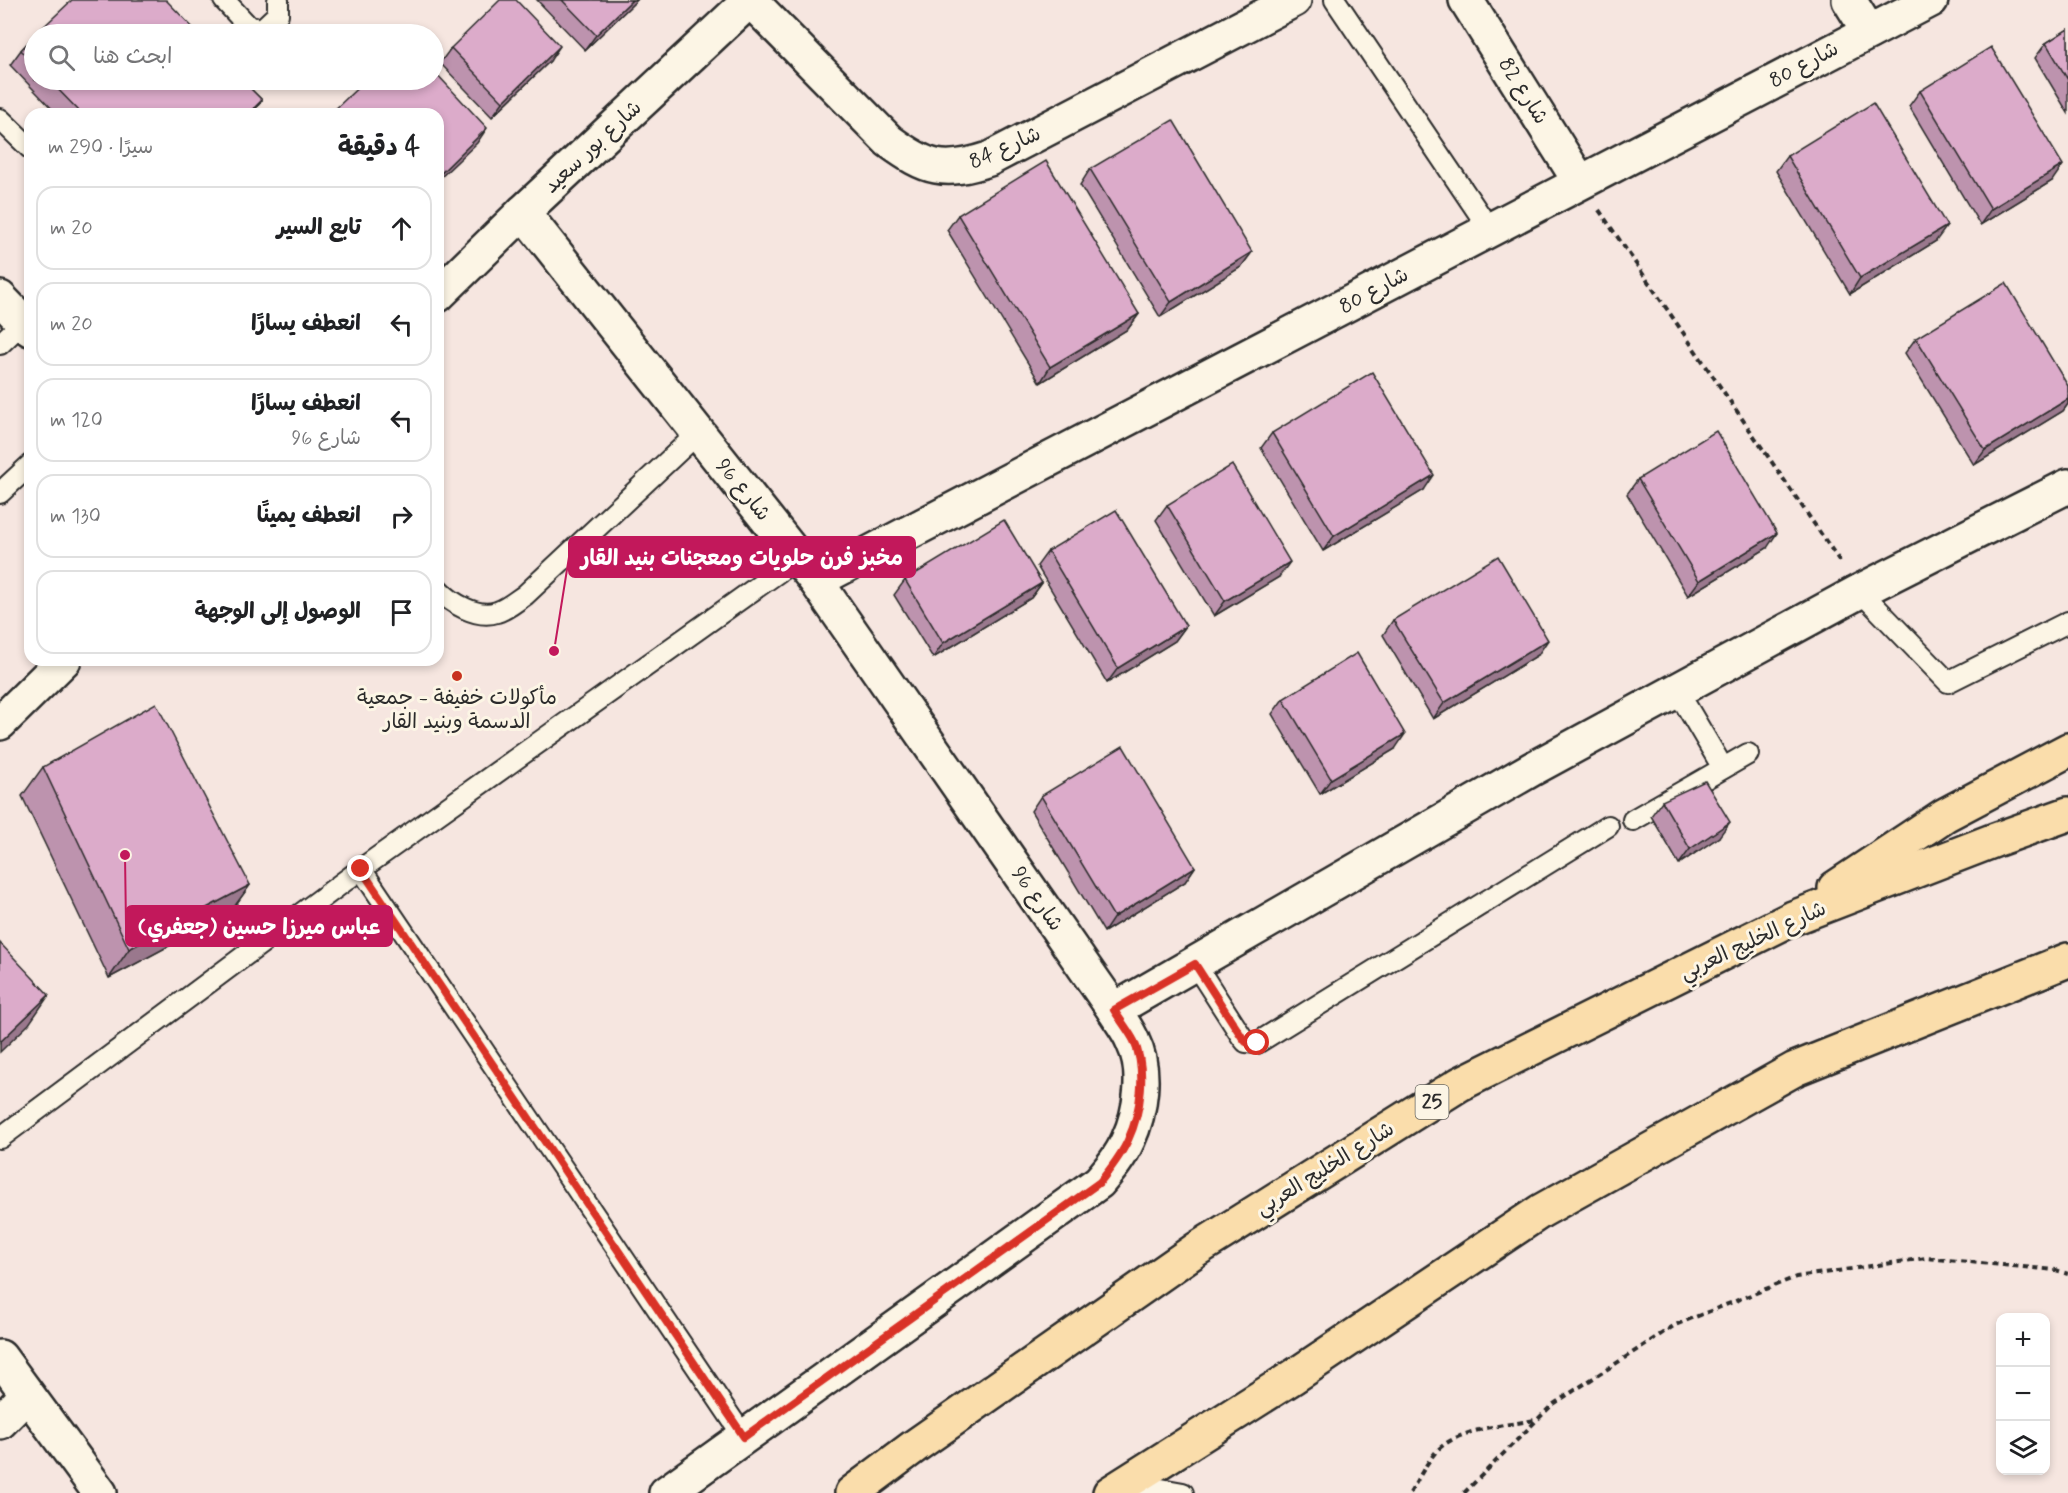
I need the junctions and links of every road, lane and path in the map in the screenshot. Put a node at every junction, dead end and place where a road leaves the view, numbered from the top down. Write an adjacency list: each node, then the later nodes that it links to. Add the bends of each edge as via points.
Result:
1 (224, 0): 9 (lane)
2 (278, 0): 10 (lane, via 278,14)
3 (750, 0): 4 (street, شارع 84, via 889,141 922,162 957,168 989,159); 15 (street, شارع بور سعيد)
4 (1294, 0)
5 (1335, 0): 16 (lane)
6 (1466, 0): 14 (street, شارع 82)
7 (1849, 0): 11 (street)
8 (1931, 0): 11 (street, شارع 80)
9 (246, 24)
10 (267, 24)
11 (1869, 32): 14 (street, شارع 80)
12 (0, 119): 13 (lane)
13 (24, 142)
14 (1580, 182): 16 (street, شارع 80); 25 (path)
15 (524, 212): 17 (street, شارع بور سعيد); 20 (street, شارع 96)
16 (1490, 230): 24 (street, شارع 80)
17 (444, 289)
18 (0, 298): 19 (street)
19 (18, 332)
20 (698, 433): 24 (street, شارع 96); 26 (lane, via 525,595 506,608 481,613 458,605)
21 (24, 471): 23 (lane)
22 (2068, 486): 25 (street)
23 (0, 494)
24 (807, 570): 37 (lane); 41 (street, شارع 96)
25 (1860, 591): 27 (lane, via 1948,682); 29 (street)
26 (444, 594)
27 (2068, 622)
28 (58, 666): 30 (street)
29 (1677, 690): 33 (lane); 40 (street)
30 (0, 723)
31 (2068, 750): 38 (main road, via 1945,815)
32 (1748, 754): 33 (lane)
33 (1723, 768): 35 (lane)
34 (2068, 814): 38 (main road, شارع الخليج العربي / 25)
35 (1633, 820)
36 (1608, 826): 40 (lane, via 1257,1043 1246,1042 1242,1037)
37 (361, 869): 42 (lane); 48 (lane)
38 (1793, 918): 51 (main road, شارع الخليج العربي / 25, via 1460,1084 1197,1249)
39 (2068, 960): 52 (main road, via 1796,1069 1765,1086 1541,1211 1293,1377)
40 (1195, 964): 41 (street)
41 (1114, 1010): 48 (street, شارع 96, via 1133,1041 1141,1080 1136,1119 1128,1140 1100,1182)
42 (0, 1138)
43 (2068, 1274): 46 (path, via 1926,1258 1796,1277 1675,1325 1552,1405)
44 (0, 1357): 45 (street)
45 (27, 1395): 47 (street); 49 (street)
46 (1536, 1420): 54 (path, via 1451,1439 1435,1453); 55 (path)
47 (0, 1422)
48 (744, 1437): 50 (street, شارع 96)
49 (100, 1493)
50 (666, 1493)
51 (852, 1493)
52 (1110, 1493): 53 (lane, via 1161,1489)
53 (1183, 1493)
54 (1410, 1493)
55 (1464, 1493)

